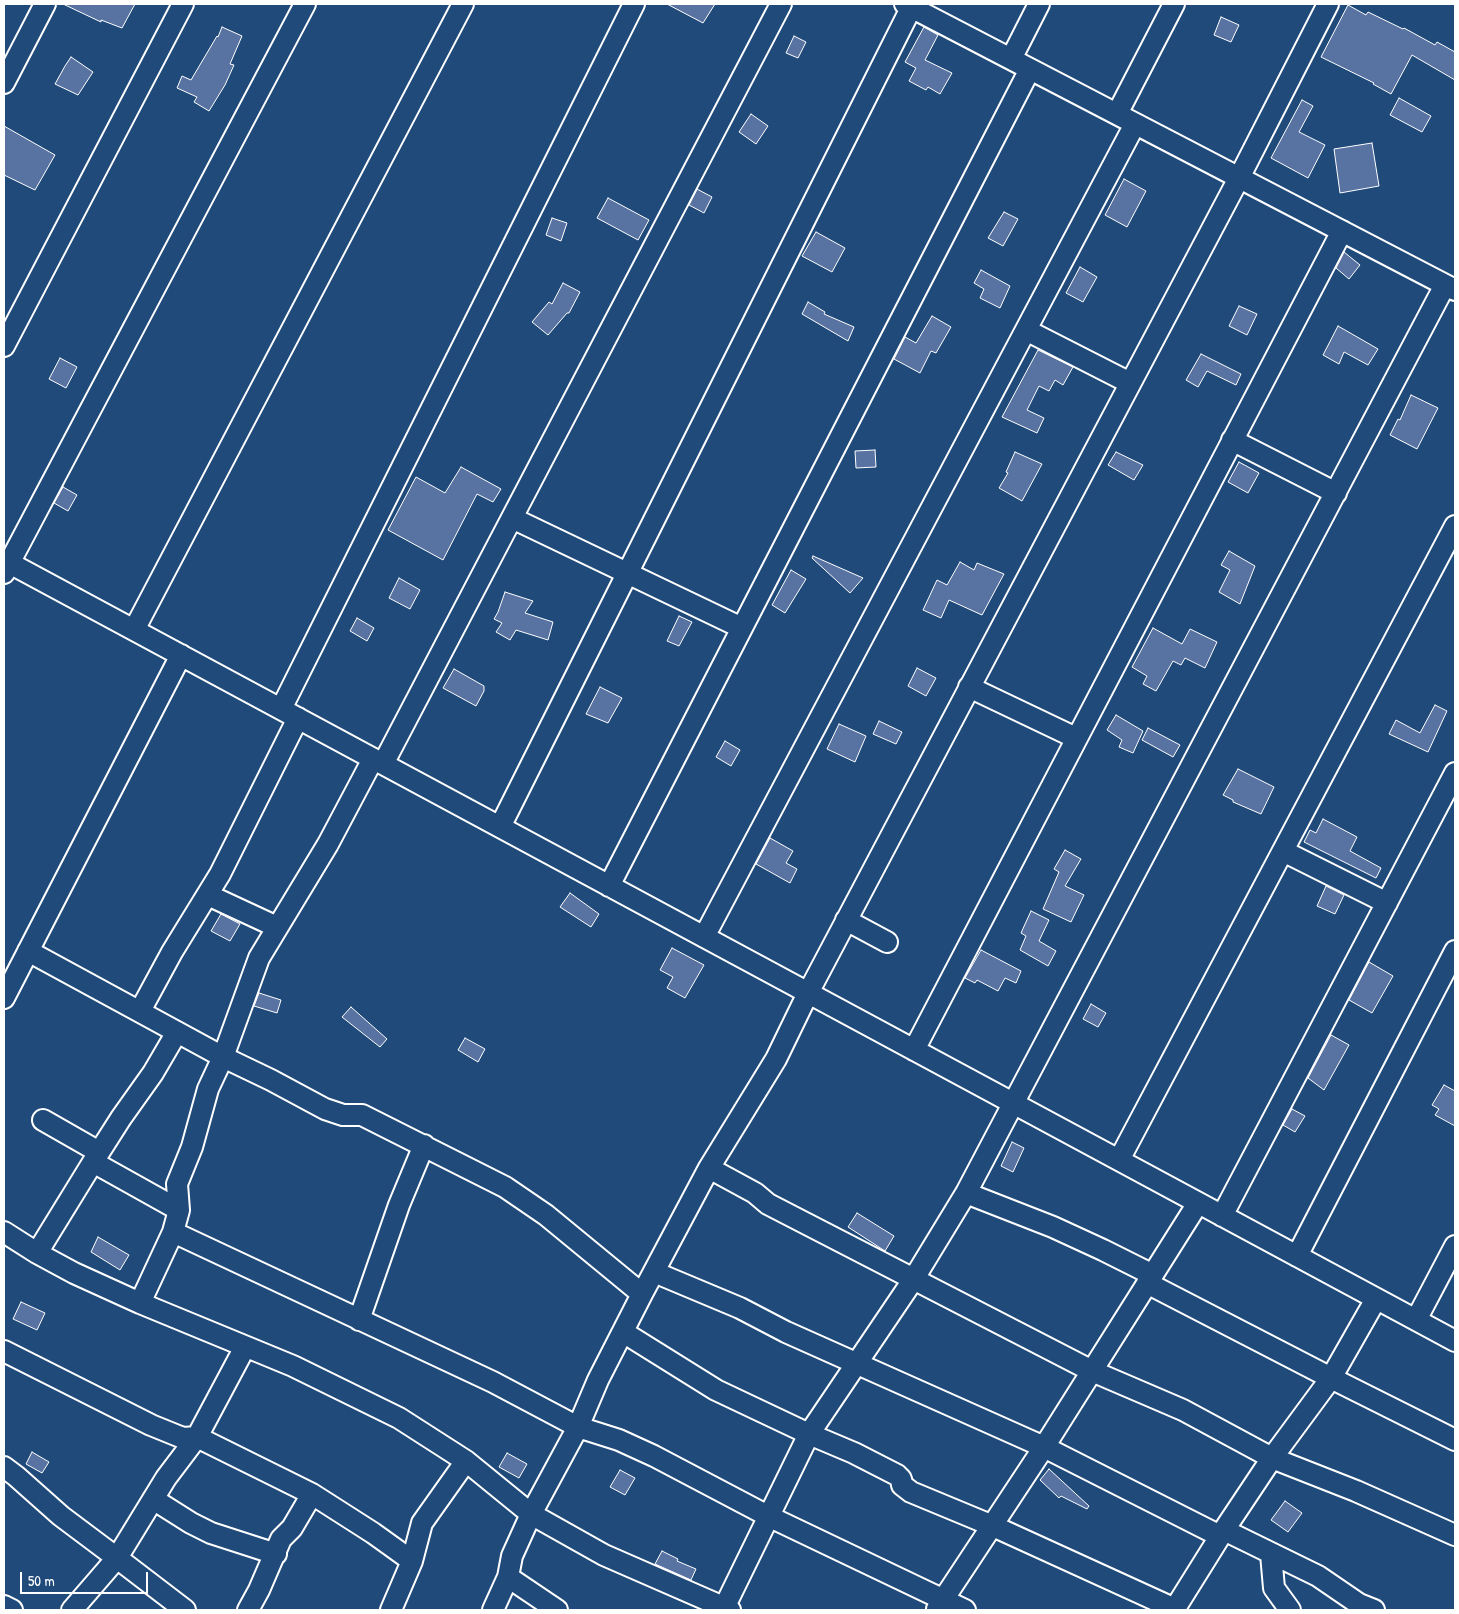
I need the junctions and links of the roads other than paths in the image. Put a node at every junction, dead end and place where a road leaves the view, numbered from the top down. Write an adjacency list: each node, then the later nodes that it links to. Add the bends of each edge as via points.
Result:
1 (45, 4): 13 (street)
2 (183, 4): 20 (street)
3 (304, 4): 27 (street)
4 (463, 4): 30 (street)
5 (634, 4): 33 (street)
6 (781, 4): 24 (street)
7 (1039, 4): 11 (street)
8 (1174, 4): 14 (street)
9 (1328, 4): 16 (street)
10 (910, 5): 11 (street); 28 (street)
11 (1011, 59): 12 (street)
12 (1030, 69): 14 (street); 29 (street)
13 (4, 83)
14 (1117, 114): 15 (street)
15 (1135, 124): 16 (street); 19 (street)
16 (1239, 178): 17 (street); 21 (street)
17 (1342, 231): 18 (street); 22 (street)
18 (1450, 288): 23 (street)
19 (1026, 330): 21 (street); 44 (street)
20 (4, 346)
21 (1130, 383): 32 (street)
22 (1232, 440): 23 (street); 34 (street)
23 (1336, 493): 54 (street)
24 (512, 518): 28 (street); 35 (street)
25 (1455, 526): 26 (street)
26 (1449, 553): 38 (street)
27 (6, 565): 30 (street)
28 (627, 573): 29 (street); 37 (street)
29 (742, 628): 39 (street)
30 (134, 630): 31 (street)
31 (181, 655): 33 (street); 46 (street)
32 (969, 687): 34 (street); 42 (street)
33 (290, 714): 35 (street); 40 (street)
34 (1076, 738): 52 (street)
35 (378, 761): 37 (street); 43 (street)
36 (1455, 773): 41 (street)
37 (500, 827): 39 (street)
38 (1283, 851): 41 (street); 58 (street)
39 (609, 886): 44 (street)
40 (208, 895): 43 (street); 50 (street)
41 (1387, 903): 63 (street)
42 (846, 920): 45 (street); 48 (street)
43 (277, 927): 53 (street, via 259,958)
44 (704, 937): 48 (street)
45 (887, 942)
46 (28, 951): 49 (street); 50 (street)
47 (1455, 951): 68 (street)
48 (808, 993): 52 (street); 59 (street, via 776,1059)
49 (4, 998)
50 (140, 1011): 51 (street)
51 (178, 1032): 53 (street); 57 (street)
52 (914, 1050): 54 (street)
53 (223, 1057): 56 (street, via 325,1109 343,1115 362,1115); 62 (street, via 208,1089 192,1147 177,1184)
54 (1014, 1104): 58 (street); 60 (street)
55 (43, 1120): 57 (street)
56 (424, 1145): 72 (street, via 522,1198); 75 (street, via 399,1205)
57 (96, 1157): 62 (street); 67 (street)
58 (1119, 1160): 61 (street)
59 (709, 1168): 69 (street); 71 (street, via 755,1193 768,1204)
60 (966, 1193): 70 (street, via 1102,1250); 71 (street)
61 (1198, 1203): 63 (street); 70 (street)
62 (179, 1210): 65 (street)
63 (1222, 1216): 68 (street)
64 (4, 1232): 67 (street)
65 (173, 1232): 74 (street); 75 (street)
66 (1455, 1246): 76 (street)
67 (37, 1253): 74 (street)
68 (1297, 1256): 73 (street)
69 (654, 1272): 72 (street); 81 (street, via 740,1308)
70 (1149, 1279): 82 (street); 83 (street)
71 (913, 1280): 81 (street); 82 (street)
72 (642, 1294): 77 (street)
73 (1376, 1299): 76 (street); 83 (street)
74 (140, 1304): 79 (street)
75 (359, 1320): 84 (street, via 493,1382)
76 (1416, 1320): 78 (street)
77 (623, 1332): 84 (street); 85 (street, via 716,1390)
78 (1455, 1341)
79 (245, 1348): 86 (street); 90 (street, via 293,1366 399,1418)
80 (4, 1351): 86 (street, via 176,1437)
81 (855, 1364): 85 (street); 88 (street)
82 (1092, 1371): 88 (street); 89 (street, via 1183,1410)
83 (1331, 1378): 87 (street); 89 (street)
84 (578, 1427): 94 (street); 95 (street, via 645,1452)
85 (809, 1434): 95 (street); 96 (street, via 897,1475 911,1492)
86 (197, 1437): 92 (street); 93 (street)
87 (1455, 1440)
88 (1044, 1447): 96 (street); 97 (street)
89 (1272, 1458): 97 (street); 98 (street)
90 (466, 1461): 94 (street); 102 (street, via 422,1523)
91 (4, 1467): 101 (street)
92 (312, 1494): 99 (street, via 292,1528 281,1539); 102 (street)
93 (153, 1499): 99 (street, via 191,1524); 101 (street)
94 (531, 1514): 103 (street, via 512,1556); 106 (street, via 604,1555)
95 (768, 1516): 104 (street); 106 (street)
96 (993, 1526): 104 (street); 115 (street)
97 (1222, 1533): 100 (street); 115 (street)
98 (1455, 1535)
99 (276, 1554): 110 (street)
100 (1271, 1554): 116 (street, via 1274,1588); 117 (street, via 1318,1576 1359,1604)
101 (117, 1558): 108 (street); 109 (street)
102 (412, 1561): 111 (street)
103 (508, 1577): 112 (street); 113 (street)
104 (940, 1604): 114 (street)
105 (4, 1606): 107 (street)
106 (727, 1609)
107 (12, 1610)
108 (72, 1610)
109 (185, 1610)
110 (248, 1610)
111 (391, 1610)
112 (493, 1610)
113 (557, 1610)
114 (965, 1610)
115 (1174, 1610)
116 (1290, 1610)
117 (1374, 1610)

